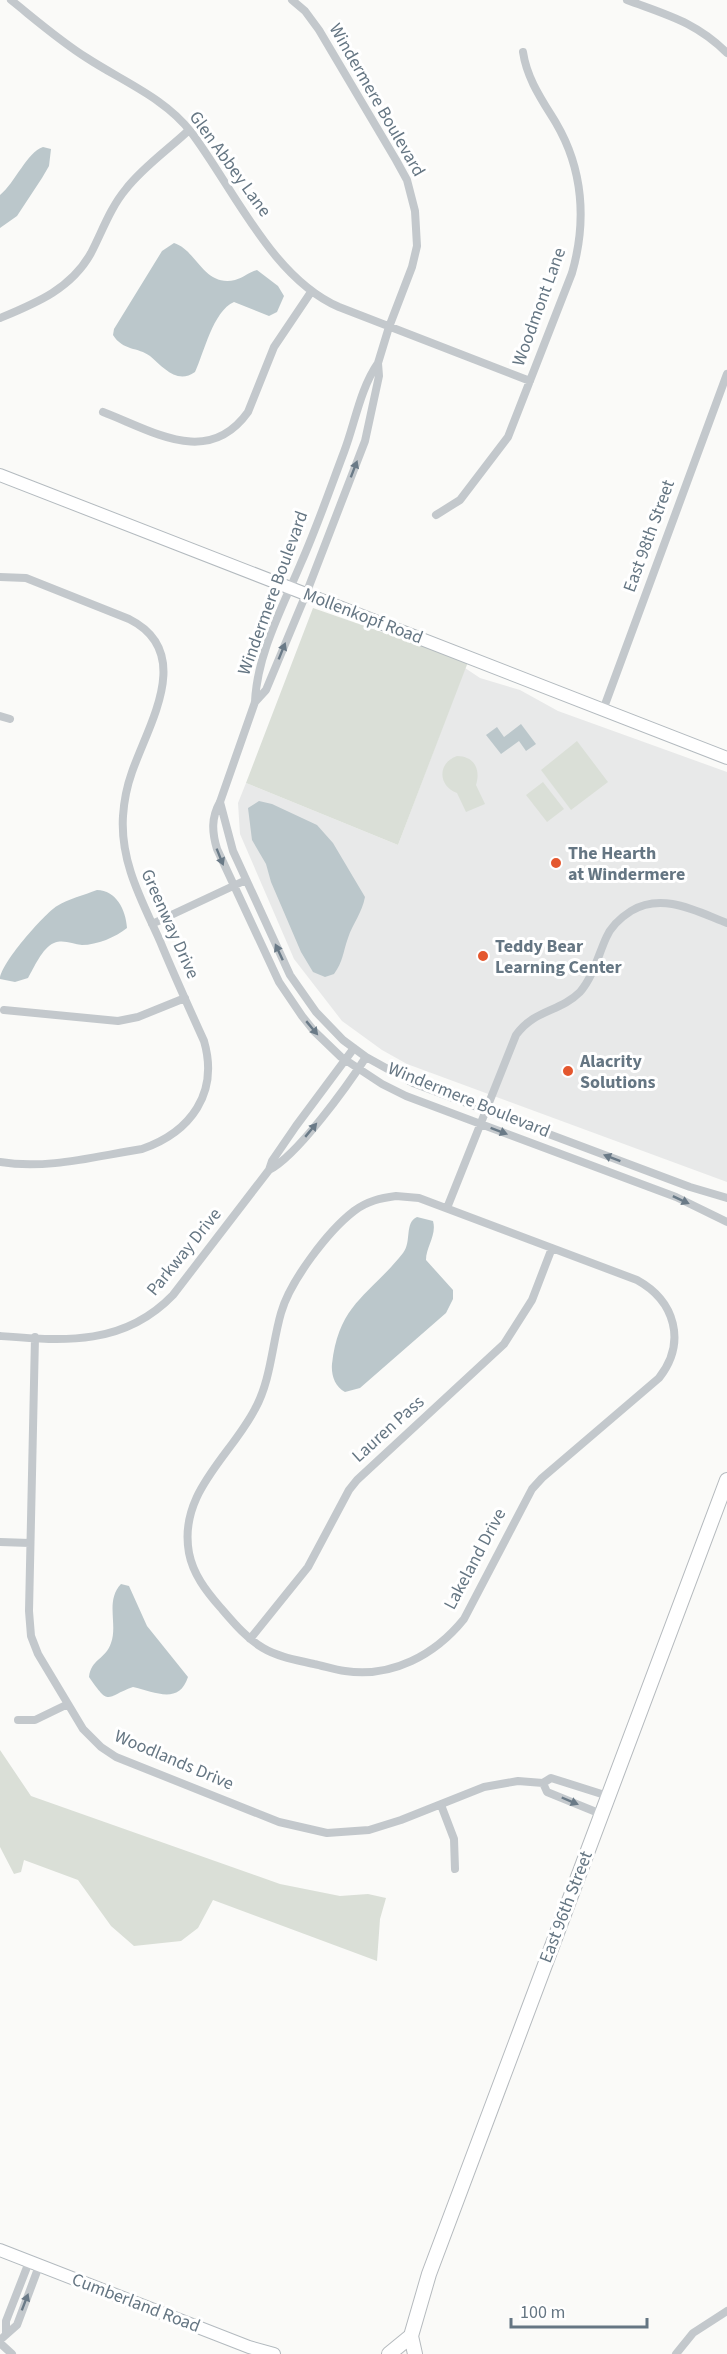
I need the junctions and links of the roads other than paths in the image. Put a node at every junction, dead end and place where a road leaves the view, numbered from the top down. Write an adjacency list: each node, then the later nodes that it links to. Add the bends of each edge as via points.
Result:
1 (11, 0): 6 (street, Glen Abbey Lane, via 57,37 151,96)
2 (292, 0): 9 (street, Windermere Boulevard, via 320,31 410,191 417,246)
3 (627, 0): 5 (street, via 694,26)
4 (523, 52): 12 (street, Woodmont Lane, via 530,78 571,154 581,207 573,270)
5 (727, 53)
6 (189, 130): 7 (street, Glen Abbey Lane, via 279,261); 8 (street, via 126,187 90,255 71,279 57,291)
7 (311, 292): 9 (street, Glen Abbey Lane); 13 (street, via 274,347 242,421 220,437 202,442 179,441)
8 (0, 318)
9 (389, 327): 10 (street, Windermere Boulevard); 12 (street, Glen Abbey Lane)
10 (378, 363): 17 (street, Windermere Boulevard, via 369,376 348,441); 18 (street, Windermere Boulevard, one-way to 10, via 364,441 379,376)
11 (727, 374): 20 (street, East 98th Street)
12 (530, 381): 15 (street, Woodmont Lane, via 499,452 460,500)
13 (103, 412)
14 (0, 475): 17 (street, Mollenkopf Road)
15 (436, 515)
16 (0, 577): 28 (street, Greenway Drive, via 26,578 129,619 144,628 158,647 165,669 164,687 131,774 123,817 128,868)
17 (289, 588): 18 (street, Mollenkopf Road); 19 (street, Windermere Boulevard, via 262,663)
18 (306, 594): 19 (street, Windermere Boulevard, one-way to 18, via 266,690); 20 (street, Mollenkopf Road)
19 (255, 702): 24 (street, Windermere Boulevard)
20 (603, 710): 23 (street, Mollenkopf Road)
21 (0, 716): 22 (street)
22 (10, 719)
23 (727, 758)
24 (220, 802): 25 (street, Windermere Boulevard, via 229,839); 26 (street, Windermere Boulevard, one-way to 26, via 213,813 213,836)
25 (246, 880): 26 (street); 31 (street, Windermere Boulevard, one-way to 25, via 331,1029 304,997)
26 (233, 886): 28 (street); 33 (street, Windermere Boulevard, one-way to 33, via 279,982 314,1031)
27 (727, 923): 35 (street, via 666,902 647,904 627,914 611,928 578,994 532,1018 516,1035)
28 (152, 924): 29 (street, Greenway Drive)
29 (185, 998): 30 (street, via 118,1021); 37 (street, Greenway Drive, via 204,1041 208,1071 202,1099 180,1130 142,1149 47,1164)
30 (4, 1010)
31 (354, 1048): 32 (street, Windermere Boulevard); 33 (street, Parkway Drive)
32 (366, 1057): 34 (street, Parkway Drive); 35 (street, Windermere Boulevard, via 412,1083)
33 (345, 1060): 34 (street, Windermere Boulevard); 38 (street, Parkway Drive, via 290,1134)
34 (358, 1069): 36 (street, Windermere Boulevard, via 393,1090); 38 (street, Parkway Drive, one-way to 34, via 280,1165 311,1130)
35 (484, 1110): 36 (street); 39 (street, Windermere Boulevard, one-way to 35)
36 (479, 1124): 40 (street); 41 (street, Windermere Boulevard, one-way to 41, via 676,1197)
37 (0, 1162)
38 (269, 1170): 44 (street, Parkway Drive, via 156,1312 129,1328 99,1337)
39 (727, 1198)
40 (447, 1208): 42 (street, Lakeland Drive); 48 (street, Lakeland Drive, via 403,1196 380,1198 354,1210 310,1260 286,1298 259,1401 203,1483 188,1528 189,1555 200,1582)
41 (727, 1222)
42 (552, 1248): 48 (street, Lauren Pass, via 532,1300 504,1344 357,1480 308,1567); 48 (street, Lakeland Drive, via 637,1280 661,1298 670,1314 674,1346 659,1378 532,1489 464,1619 432,1650 395,1668 346,1671 271,1652)
43 (0, 1336): 44 (street, Parkway Drive)
44 (35, 1338): 47 (street, Woodlands Drive)
45 (727, 1480): 52 (main road, East 96th Street)
46 (0, 1542): 47 (street)
47 (30, 1543): 49 (street, Woodlands Drive, via 31,1636)
48 (250, 1639)
49 (68, 1704): 50 (street, via 35,1720); 53 (street, Woodlands Drive, via 91,1739 116,1758 292,1826 327,1833 369,1830)
50 (18, 1720)
51 (543, 1783): 52 (street, Woodlands Drive, via 551,1778); 53 (street, Woodlands Drive, via 503,1783); 54 (street, one-way to 54, via 547,1792)
52 (608, 1796): 54 (main road, East 96th Street)
53 (441, 1805): 55 (street, via 454,1839)
54 (602, 1814): 59 (main road, East 96th Street, via 429,2274)
55 (455, 1869)
56 (0, 2250): 57 (street, Cumberland Road)
57 (34, 2264): 60 (street, via 6,2321); 62 (street, Cumberland Road)
58 (727, 2311): 65 (street, via 696,2330)
59 (411, 2336): 63 (main road); 64 (main road, East 96th Street)
60 (2, 2339): 61 (street)
61 (12, 2354)
62 (274, 2354)
63 (389, 2354)
64 (415, 2354)
65 (676, 2354)

